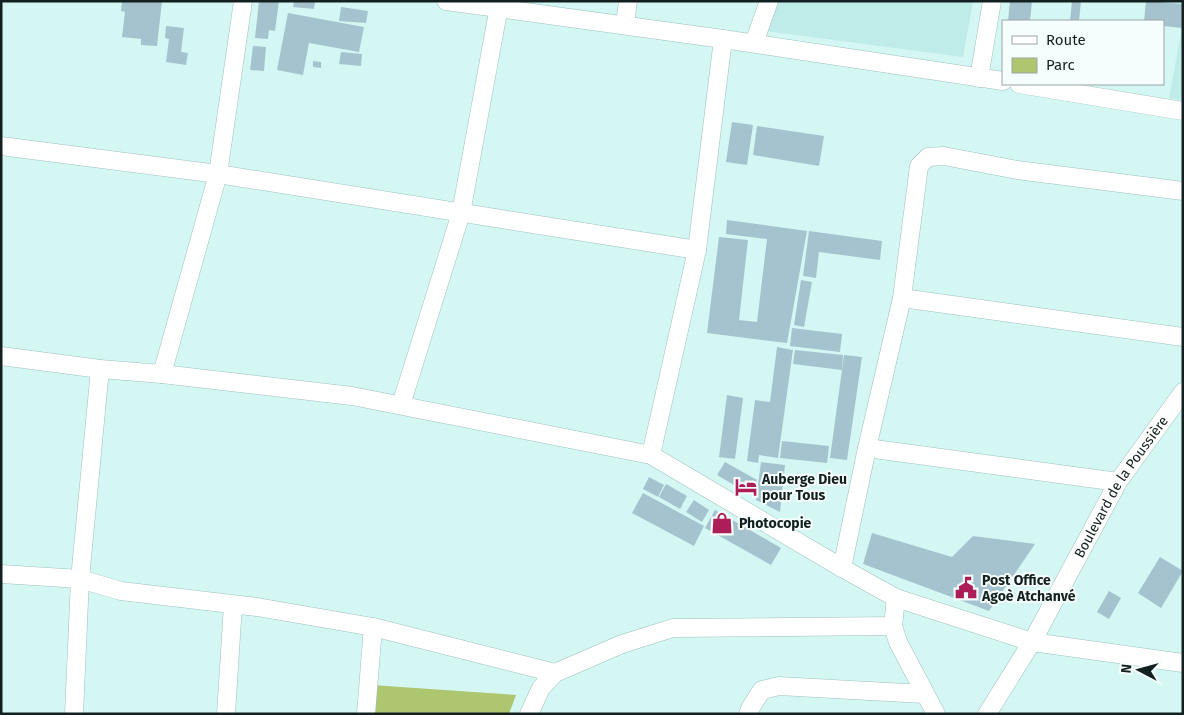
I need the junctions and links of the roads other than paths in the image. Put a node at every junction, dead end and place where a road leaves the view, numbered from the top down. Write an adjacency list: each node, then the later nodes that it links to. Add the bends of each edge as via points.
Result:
1 (243, 1): 15 (street)
2 (446, 1): 6 (street)
3 (628, 1): 7 (street)
4 (769, 1): 9 (street)
5 (992, 1): 10 (street)
6 (499, 4): 7 (street); 17 (street)
7 (625, 25): 8 (street)
8 (723, 39): 9 (street); 18 (street)
9 (754, 43): 10 (street)
10 (979, 78): 11 (street)
11 (1002, 81)
12 (1025, 85): 13 (street)
13 (1183, 111)
14 (1, 146): 15 (street)
15 (218, 174): 17 (street); 23 (street)
16 (1183, 191): 19 (street, via 1017,170 944,156 928,157 919,166)
17 (461, 213): 18 (street); 25 (street)
18 (697, 250): 27 (street)
19 (902, 298): 20 (street); 26 (street)
20 (1183, 337)
21 (1, 356): 22 (street)
22 (100, 368): 23 (street); 31 (street)
23 (162, 374): 25 (street)
24 (1183, 392): 28 (street, Boulevard de la Poussière)
25 (401, 404): 27 (street)
26 (867, 448): 28 (street); 29 (street)
27 (652, 455): 29 (street)
28 (1118, 482): 36 (street, Boulevard de la Poussière)
29 (842, 568): 32 (street)
30 (1, 574): 31 (street)
31 (80, 579): 33 (street, via 121,591); 40 (street)
32 (896, 598): 34 (street); 36 (street)
33 (233, 604): 35 (street); 41 (street)
34 (893, 626): 38 (street, via 673,628 622,644); 39 (street)
35 (373, 627): 38 (street); 42 (street)
36 (1032, 642): 37 (street); 46 (street, Boulevard de la Poussière)
37 (1183, 663)
38 (555, 673): 43 (street, via 541,688)
39 (924, 694): 44 (street, via 779,686 762,690); 45 (street)
40 (74, 714)
41 (226, 714)
42 (366, 714)
43 (529, 714)
44 (748, 714)
45 (936, 714)
46 (987, 714)

